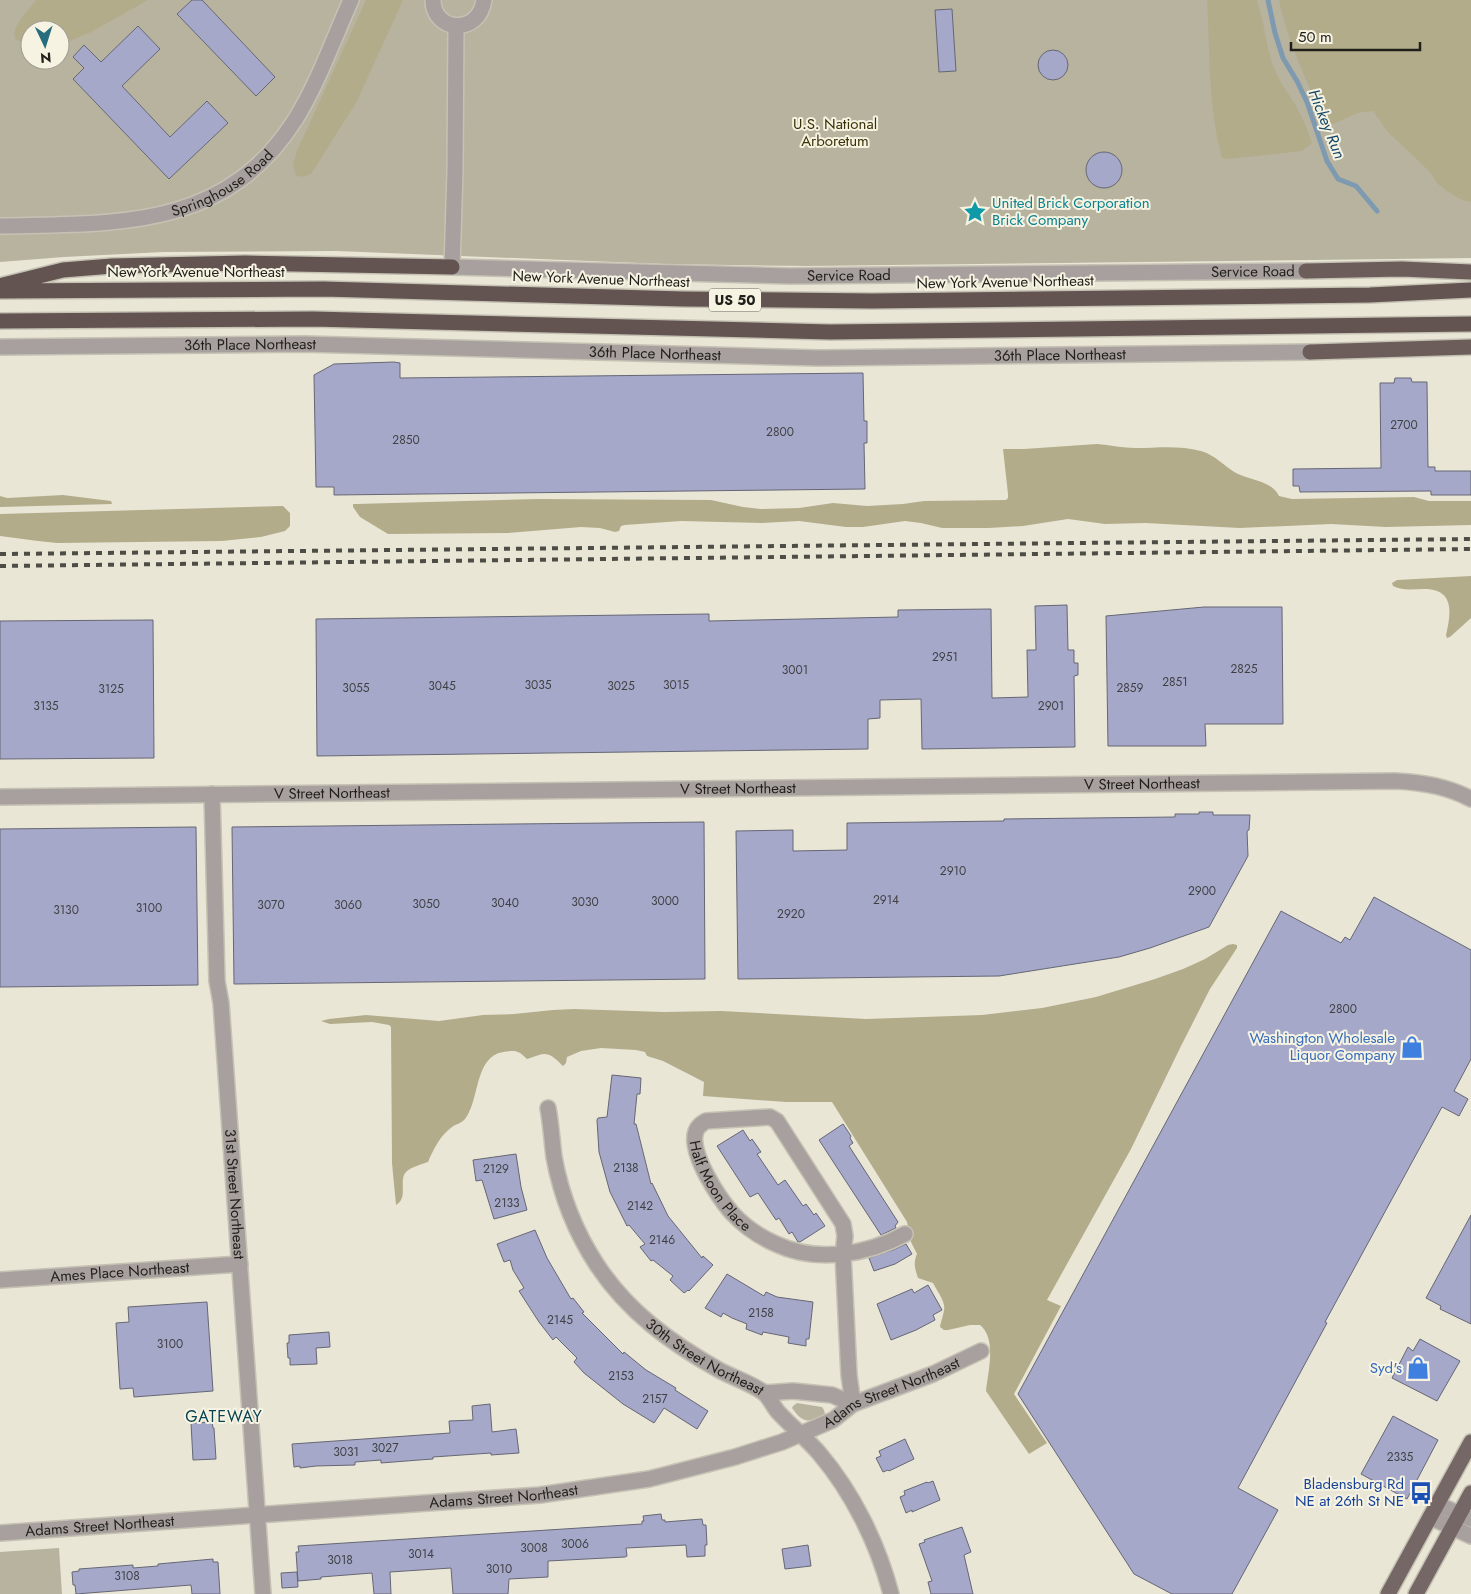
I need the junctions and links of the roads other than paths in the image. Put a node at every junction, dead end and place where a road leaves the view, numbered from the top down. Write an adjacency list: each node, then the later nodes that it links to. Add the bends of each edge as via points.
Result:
1 (351, 0): 5 (street, Springhouse Road, via 316,81 294,120 270,153 229,187 191,206 140,220)
2 (433, 0): 4 (street, via 441,19)
3 (484, 0): 4 (street, via 472,22)
4 (456, 26): 6 (street)
5 (0, 226)
6 (452, 267): 7 (street, Service Road, via 790,276); 9 (highway, via 245,263 112,266 63,270)
7 (1306, 271): 8 (highway, via 1402,269)
8 (1471, 272)
9 (0, 286)
10 (1471, 290): 11 (highway, New York Avenue Northeast / US 50, via 1370,295 882,301 711,300 324,289)
11 (0, 291)
12 (0, 321): 13 (highway, US 50, via 304,319 820,332)
13 (1471, 323)
14 (0, 347): 16 (street, 36th Place Northeast, via 304,344 820,358)
15 (1471, 348): 16 (highway)
16 (1310, 352)
17 (212, 794): 18 (street, V Street Northeast); 19 (street, V Street Northeast, via 1395,781 1434,785); 23 (street, 31st Street Northeast, via 217,981)
18 (0, 797)
19 (1471, 799)
20 (548, 1108): 26 (street, 30th Street Northeast, via 556,1167 568,1208 590,1254 610,1283 639,1315 666,1337 721,1371)
21 (905, 1234): 22 (street, Half Moon Place, via 881,1246)
22 (843, 1254): 22 (street, Half Moon Place, via 823,1255 776,1245 752,1231 733,1214 705,1173 695,1135 700,1124 770,1117 777,1120 844,1224); 27 (street, Half Moon Place)
23 (240, 1264): 24 (street, Ames Place Northeast); 32 (street, 31st Street Northeast)
24 (0, 1280)
25 (981, 1351): 27 (street, Adams Street Northeast, via 933,1374)
26 (765, 1393): 27 (street, via 793,1391 832,1395); 28 (street, 30th Street Northeast)
27 (853, 1404): 28 (street, Adams Street Northeast, via 833,1420)
28 (801, 1435): 32 (street, Adams Street Northeast, via 735,1457 624,1484 540,1495); 39 (street, 30th Street Northeast, via 821,1456 856,1509 879,1555)
29 (1471, 1442): 31 (main road)
30 (1471, 1493): 34 (main road)
31 (1437, 1504): 33 (main road); 34 (street)
32 (258, 1514): 36 (street, Adams Street Northeast); 38 (street, 31st Street Northeast)
33 (1430, 1517): 35 (street); 40 (main road)
34 (1465, 1517): 35 (main road)
35 (1451, 1528): 37 (street); 41 (main road)
36 (0, 1533)
37 (1471, 1536)
38 (263, 1594)
39 (891, 1594)
40 (1388, 1594)
41 (1416, 1594)

